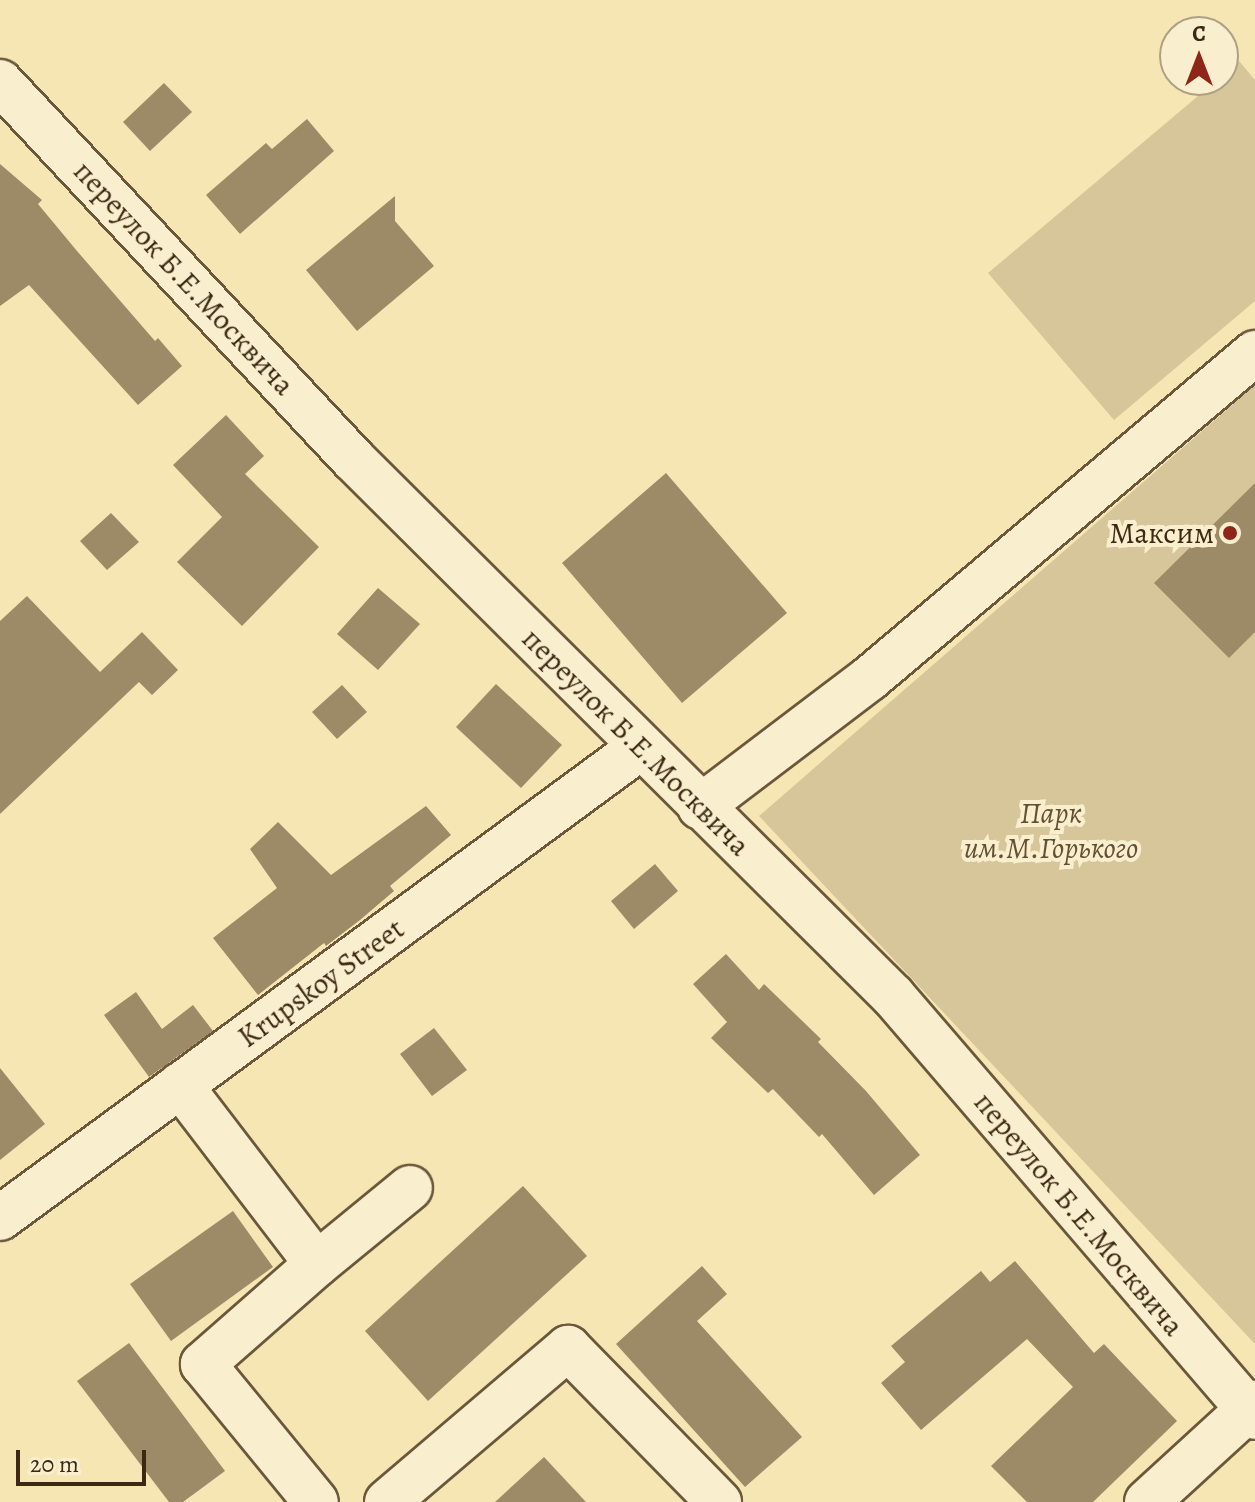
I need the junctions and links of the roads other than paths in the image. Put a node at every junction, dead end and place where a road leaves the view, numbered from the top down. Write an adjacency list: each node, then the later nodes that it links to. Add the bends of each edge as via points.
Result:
1 (0, 82): 3 (street, переулок Б.Е.Москвича, via 353,459)
2 (1255, 353): 4 (street, via 870,678)
3 (641, 747): 4 (street, переулок Б.Е.Москвича); 5 (street, Krupskoy Street)
4 (700, 807): 9 (street, переулок Б.Е.Москвича, via 893,996)
5 (180, 1085): 7 (street, Krupskoy Street); 8 (street)
6 (410, 1188): 8 (street)
7 (0, 1218)
8 (317, 1264): 10 (street, via 203,1364)
9 (1253, 1409): 13 (street)
10 (316, 1502)
11 (387, 1502): 12 (street, via 568,1348)
12 (719, 1502)
13 (1147, 1502)

